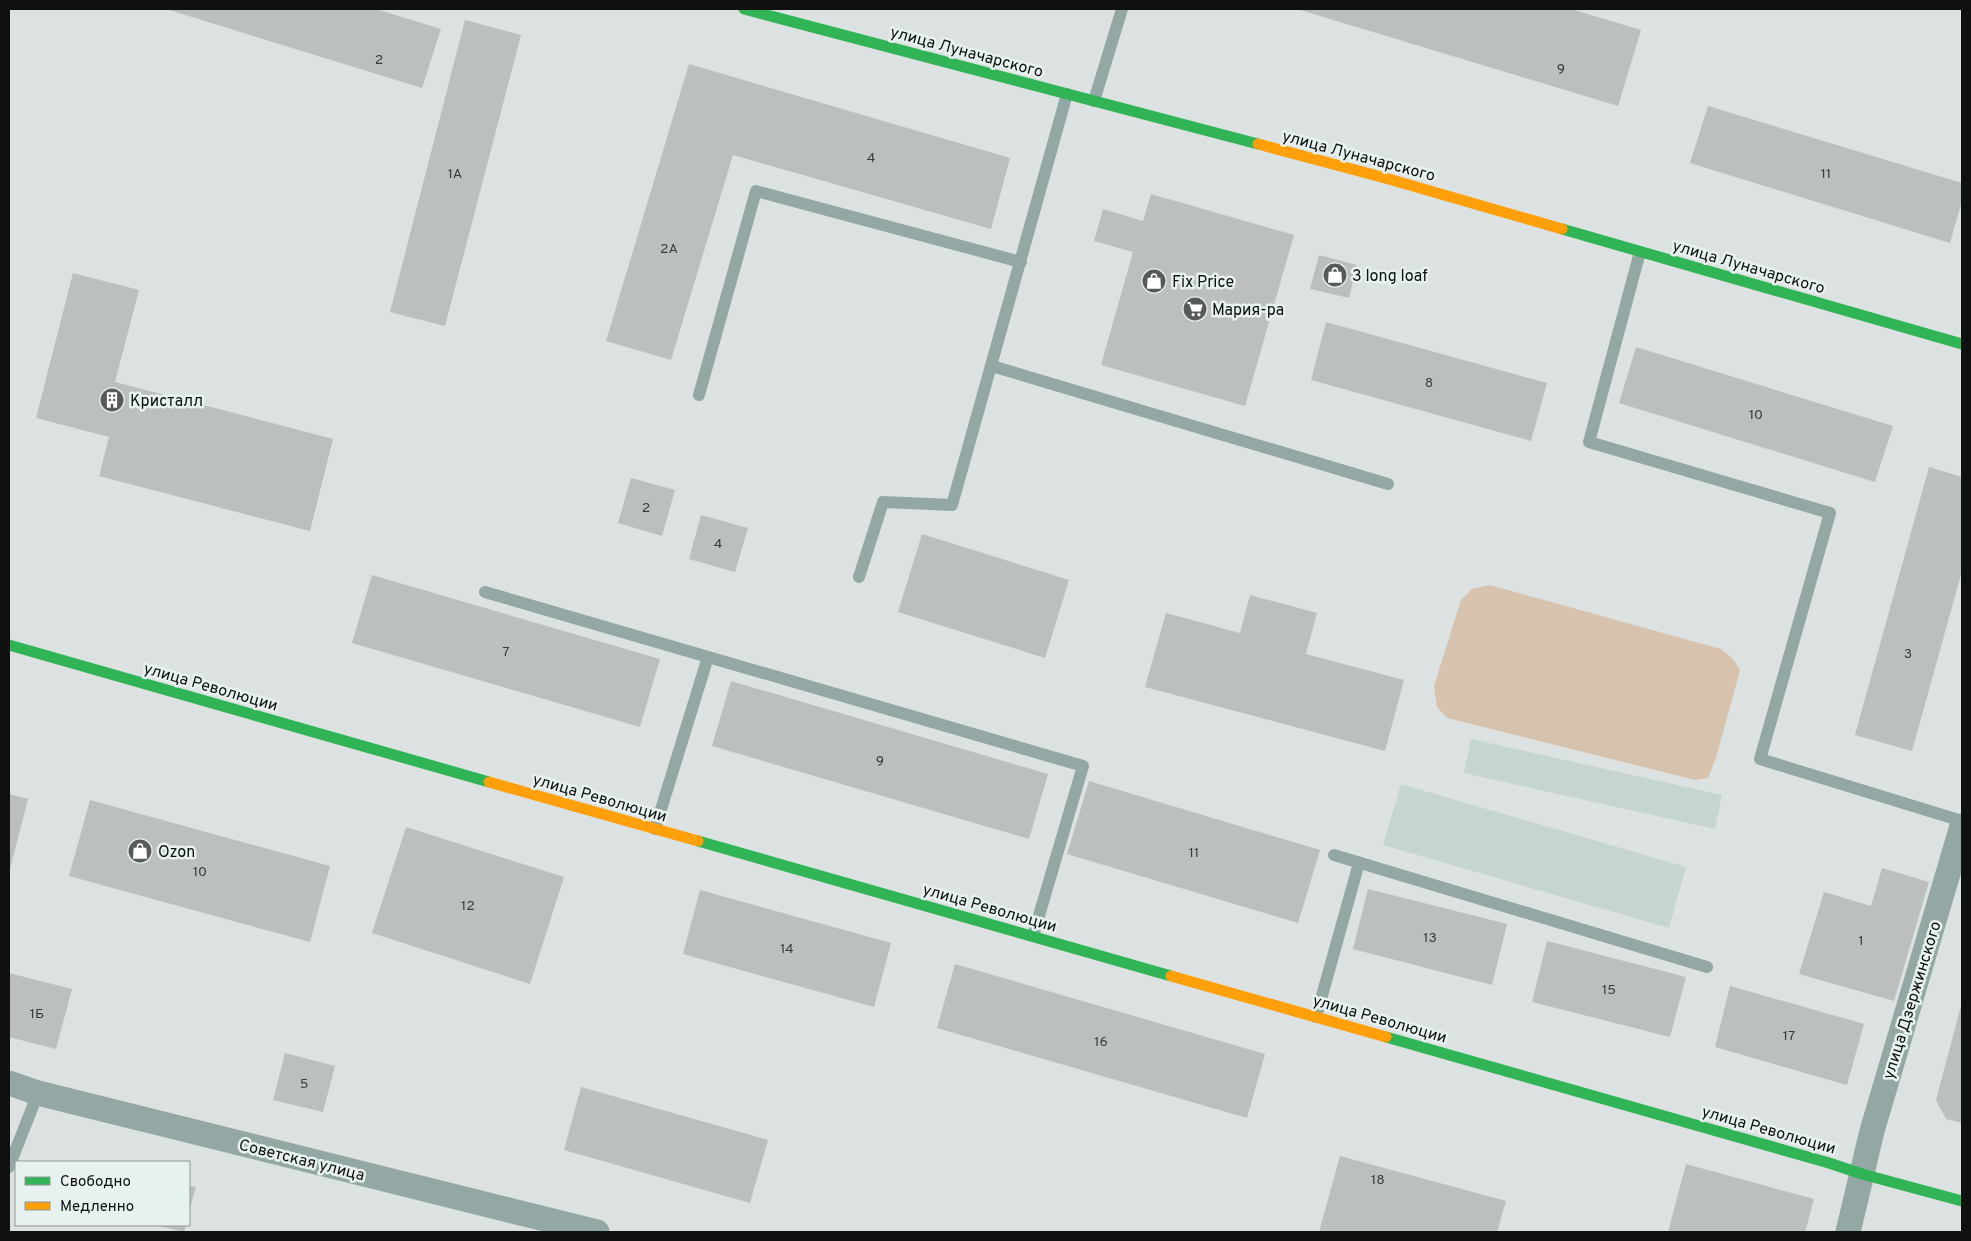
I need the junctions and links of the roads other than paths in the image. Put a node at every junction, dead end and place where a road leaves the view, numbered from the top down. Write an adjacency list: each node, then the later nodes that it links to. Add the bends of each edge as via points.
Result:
1 (744, 9): 3 (street, улица Луначарского)
2 (1122, 9): 4 (lane)
3 (1067, 94): 4 (street, улица Луначарского); 6 (lane)
4 (1094, 101): 5 (street, улица Луначарского, via 1385,178)
5 (1640, 252): 7 (street, улица Луначарского); 15 (lane, via 1589,442 1830,513 1760,759)
6 (1021, 262): 8 (lane); 9 (lane, via 756,190)
7 (1962, 344)
8 (992, 366): 10 (lane); 11 (lane, via 952,505 882,502)
9 (699, 395)
10 (1388, 484)
11 (859, 577)
12 (485, 592): 14 (lane)
13 (9, 645): 17 (street, улица Революции)
14 (708, 657): 17 (lane); 20 (lane, via 1083,766)
15 (1962, 821)
16 (1962, 826): 26 (street, улица Дзержинского)
17 (655, 829): 20 (street, улица Революции)
18 (1334, 855): 19 (lane)
19 (1359, 863): 21 (lane); 22 (lane)
20 (1033, 936): 22 (street, улица Революции)
21 (1707, 967)
22 (1316, 1017): 26 (street, улица Революции)
23 (9, 1083): 24 (street, Советская улица)
24 (38, 1093): 25 (lane); 28 (street, Советская улица)
25 (9, 1166)
26 (1862, 1174): 27 (street, улица Революции); 29 (street, улица Дзержинского)
27 (1962, 1201)
28 (597, 1232)
29 (1848, 1232)

